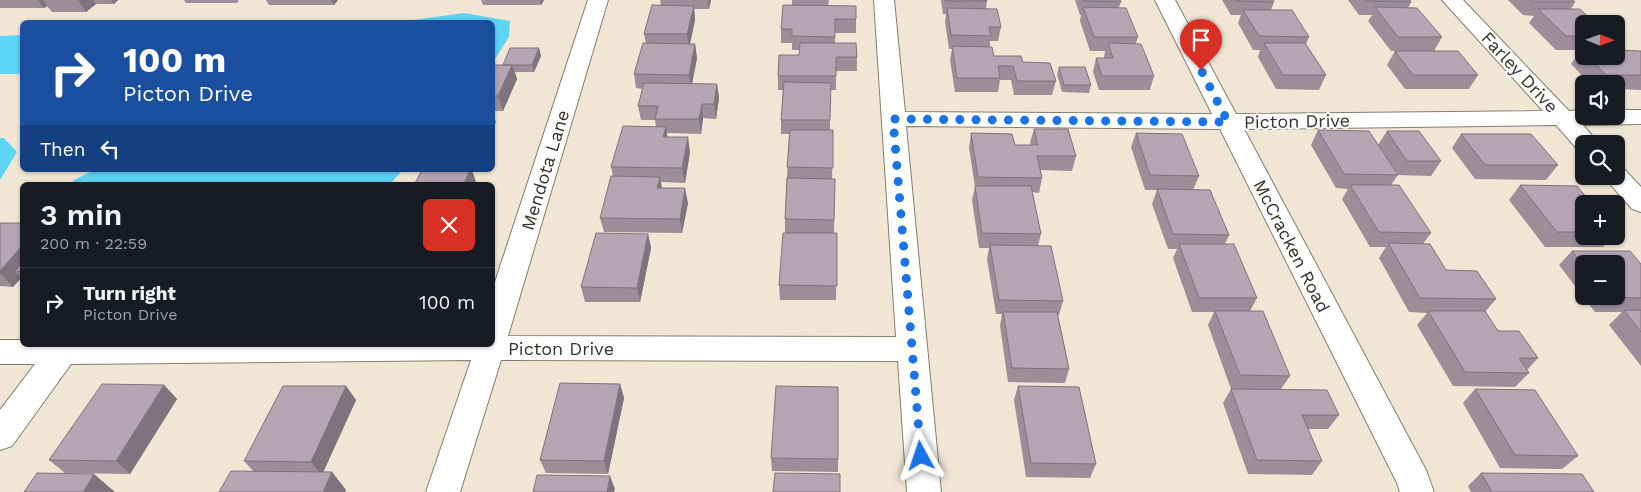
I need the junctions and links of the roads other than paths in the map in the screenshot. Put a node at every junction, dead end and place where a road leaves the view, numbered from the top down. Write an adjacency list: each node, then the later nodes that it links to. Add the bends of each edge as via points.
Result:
1 (598, 0): 12 (street, Mendota Lane)
2 (884, 0): 7 (street)
3 (1165, 0): 8 (street, McCracken Road)
4 (1452, 0): 5 (street, Farley Drive)
5 (1563, 117): 6 (street, Picton Drive); 8 (street, Picton Drive); 9 (street, Farley Drive)
6 (1641, 117)
7 (893, 119): 8 (street, Picton Drive); 16 (street)
8 (1228, 122): 22 (street, McCracken Road)
9 (1579, 135)
10 (1625, 185): 11 (street)
11 (1641, 202)
12 (495, 331)
13 (495, 344): 16 (street, Picton Drive)
14 (330, 347): 18 (street, Picton Drive)
15 (490, 347): 20 (street, Mendota Lane)
16 (912, 349): 21 (street)
17 (0, 352): 18 (street, Picton Drive)
18 (62, 352): 19 (street)
19 (0, 436)
20 (443, 492)
21 (924, 492)
22 (1417, 492)

